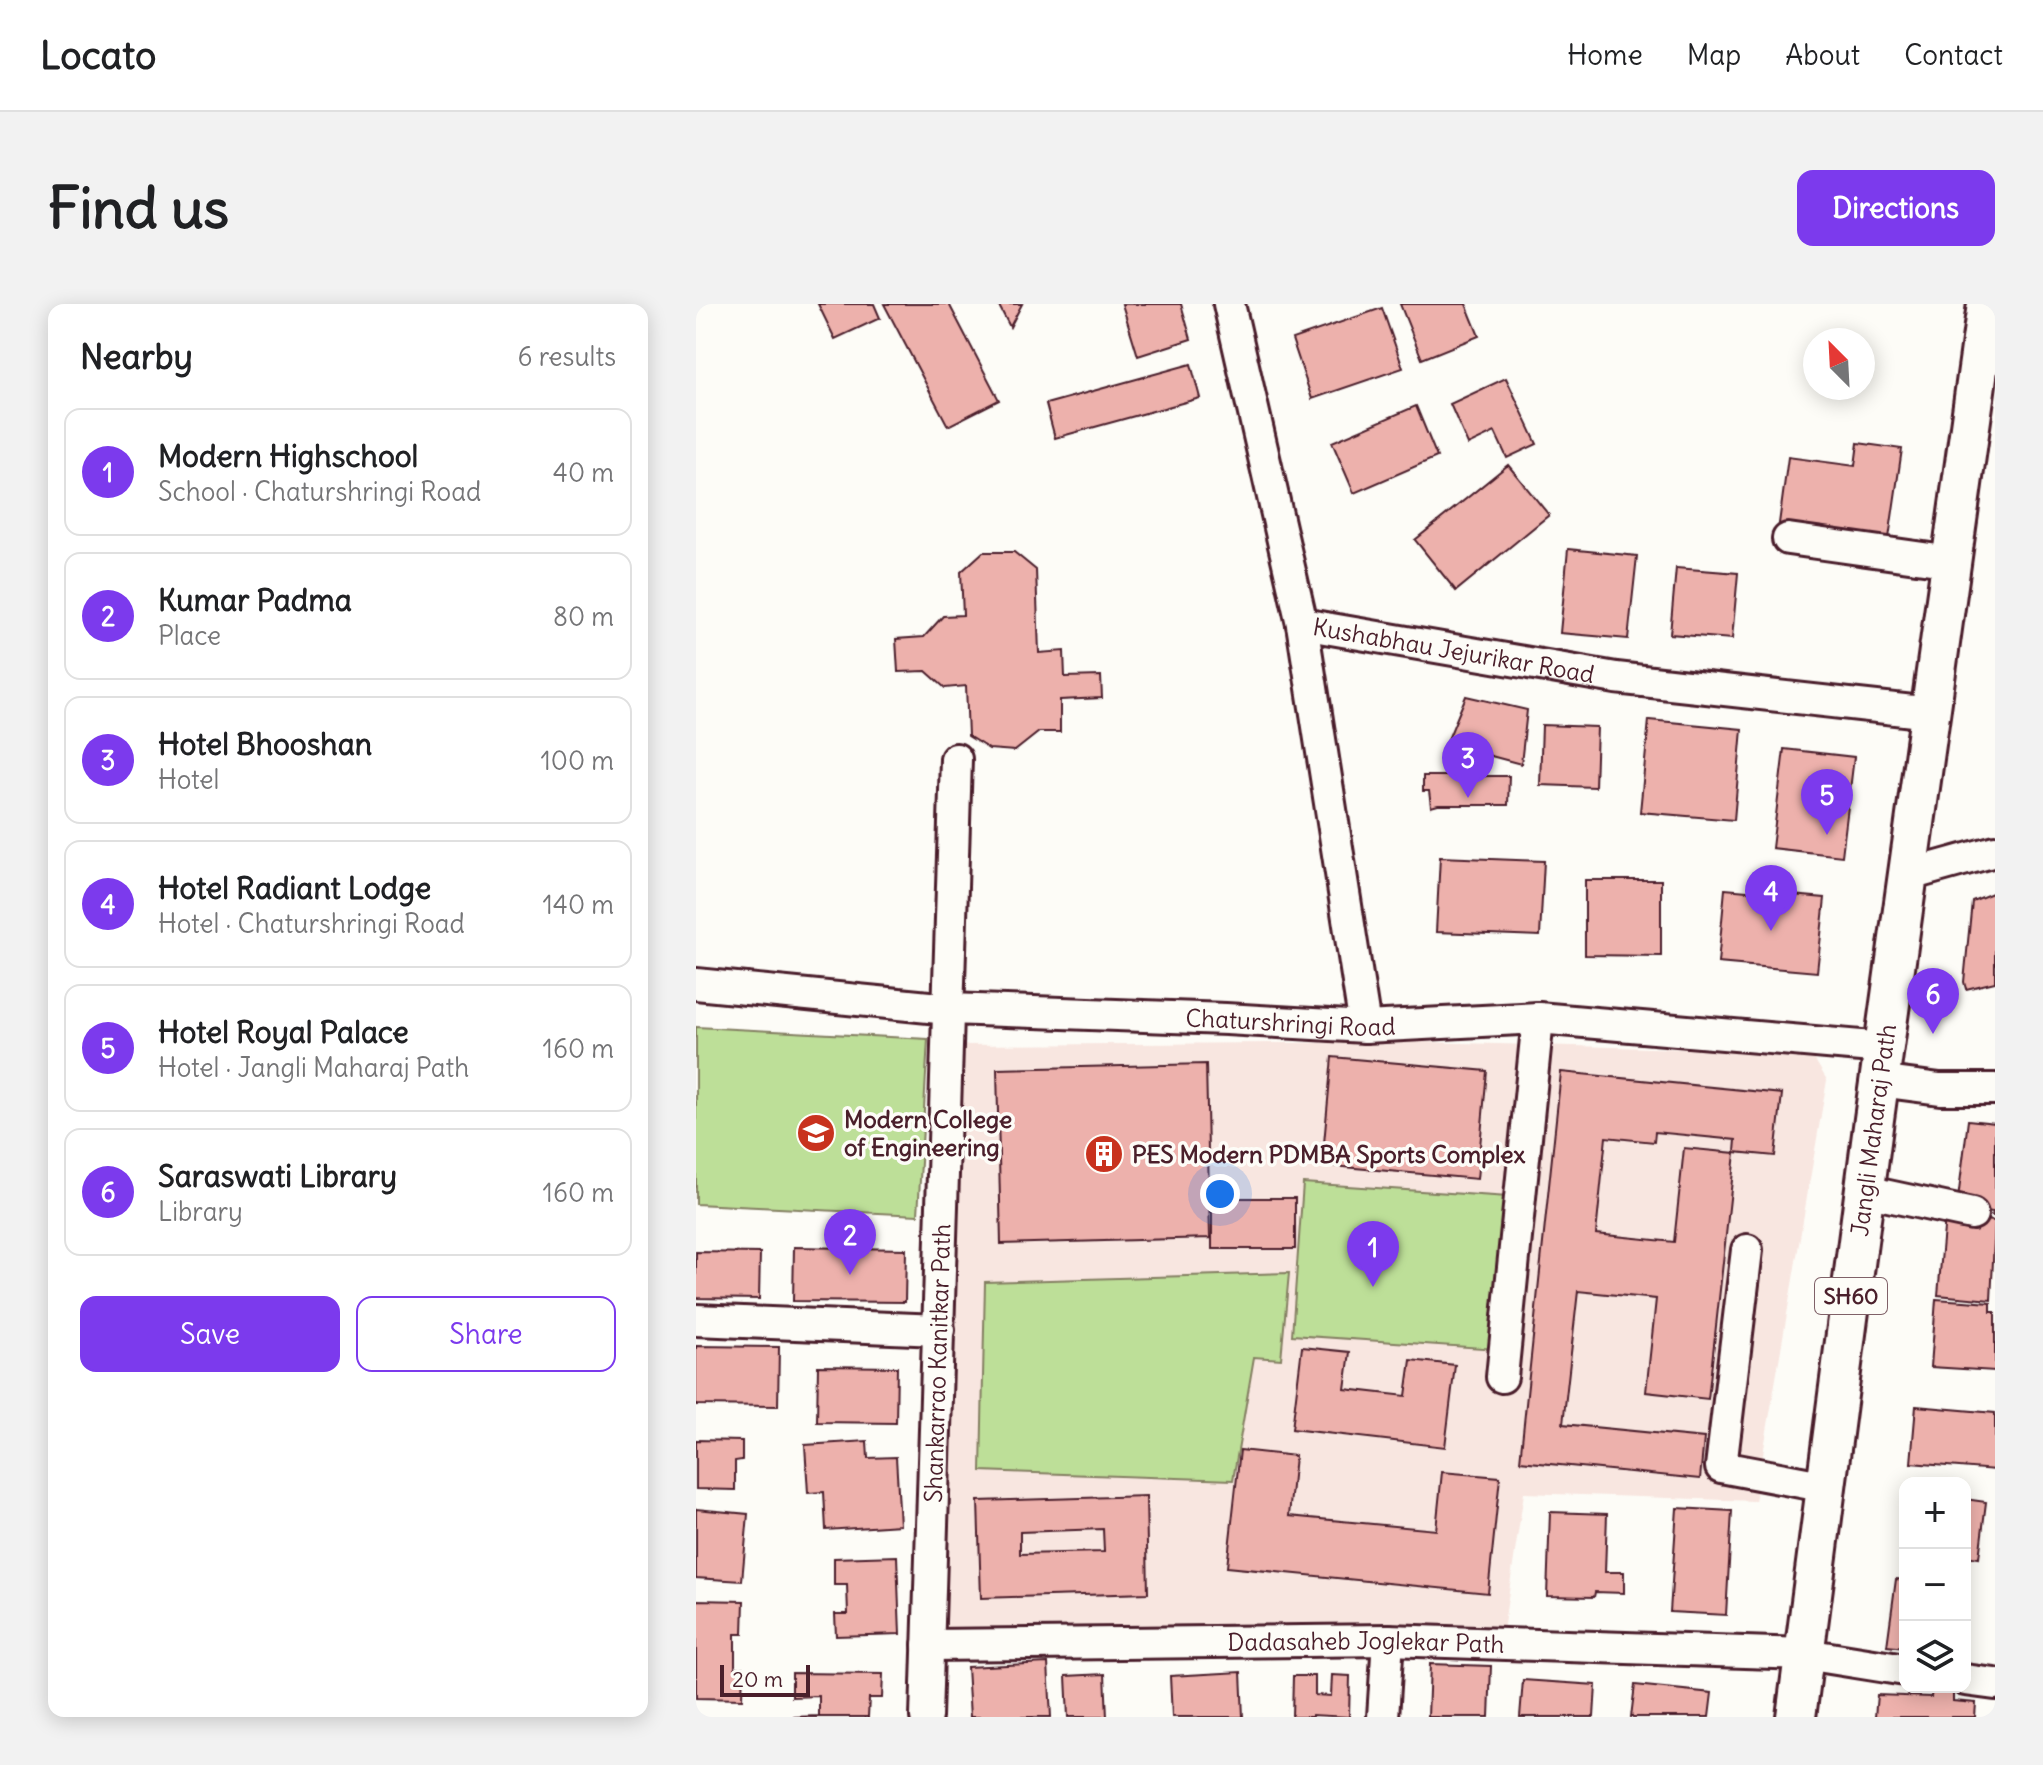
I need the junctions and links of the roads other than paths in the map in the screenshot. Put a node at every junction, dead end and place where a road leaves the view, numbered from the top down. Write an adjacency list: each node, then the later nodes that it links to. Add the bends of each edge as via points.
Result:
1 (1229, 304): 5 (street, Kushabhau Jejurikar Road)
2 (1987, 304): 4 (main road, Jangli Maharaj Path / SH60)
3 (1788, 539): 4 (street)
4 (1952, 562): 6 (main road, Jangli Maharaj Path / SH60)
5 (1302, 624): 6 (street, Kushabhau Jejurikar Road, via 1616,678); 13 (street)
6 (1931, 713): 9 (main road, Jangli Maharaj Path / SH60)
7 (956, 759): 11 (street, Shankarrao Kanitkar Path)
8 (1995, 851): 9 (street)
9 (1909, 875): 14 (main road, Jangli Maharaj Path / SH60)
10 (696, 984): 11 (street, Chaturshringi Road)
11 (949, 1009): 13 (street, Chaturshringi Road); 20 (street, Shankarrao Kanitkar Path)
12 (1538, 1018): 13 (street, Chaturshringi Road); 14 (street, Chaturshringi Road); 21 (street)
13 (1365, 1027)
14 (1882, 1064): 15 (street, Chaturshringi Road, via 1940,1089); 16 (main road, Jangli Maharaj Path / SH60)
15 (1995, 1089)
16 (1865, 1191): 17 (street); 22 (main road, Jangli Maharaj Path / SH60)
17 (1972, 1214)
18 (1747, 1250): 22 (street, via 1721,1467)
19 (696, 1320): 20 (street)
20 (939, 1330): 24 (street, Shankarrao Kanitkar Path)
21 (1502, 1377)
22 (1827, 1487): 25 (main road, Jangli Maharaj Path / SH60)
23 (1388, 1640): 24 (street, Dadasaheb Joglekar Path); 25 (street, Dadasaheb Joglekar Path); 30 (street)
24 (928, 1645): 29 (street, Shankarrao Kanitkar Path)
25 (1805, 1654): 26 (street, Dadasaheb Joglekar Path); 31 (main road, Jangli Maharaj Path / SH60)
26 (1899, 1669)
27 (1971, 1681): 28 (street)
28 (1995, 1684)
29 (926, 1717)
30 (1383, 1717)
31 (1796, 1717)

